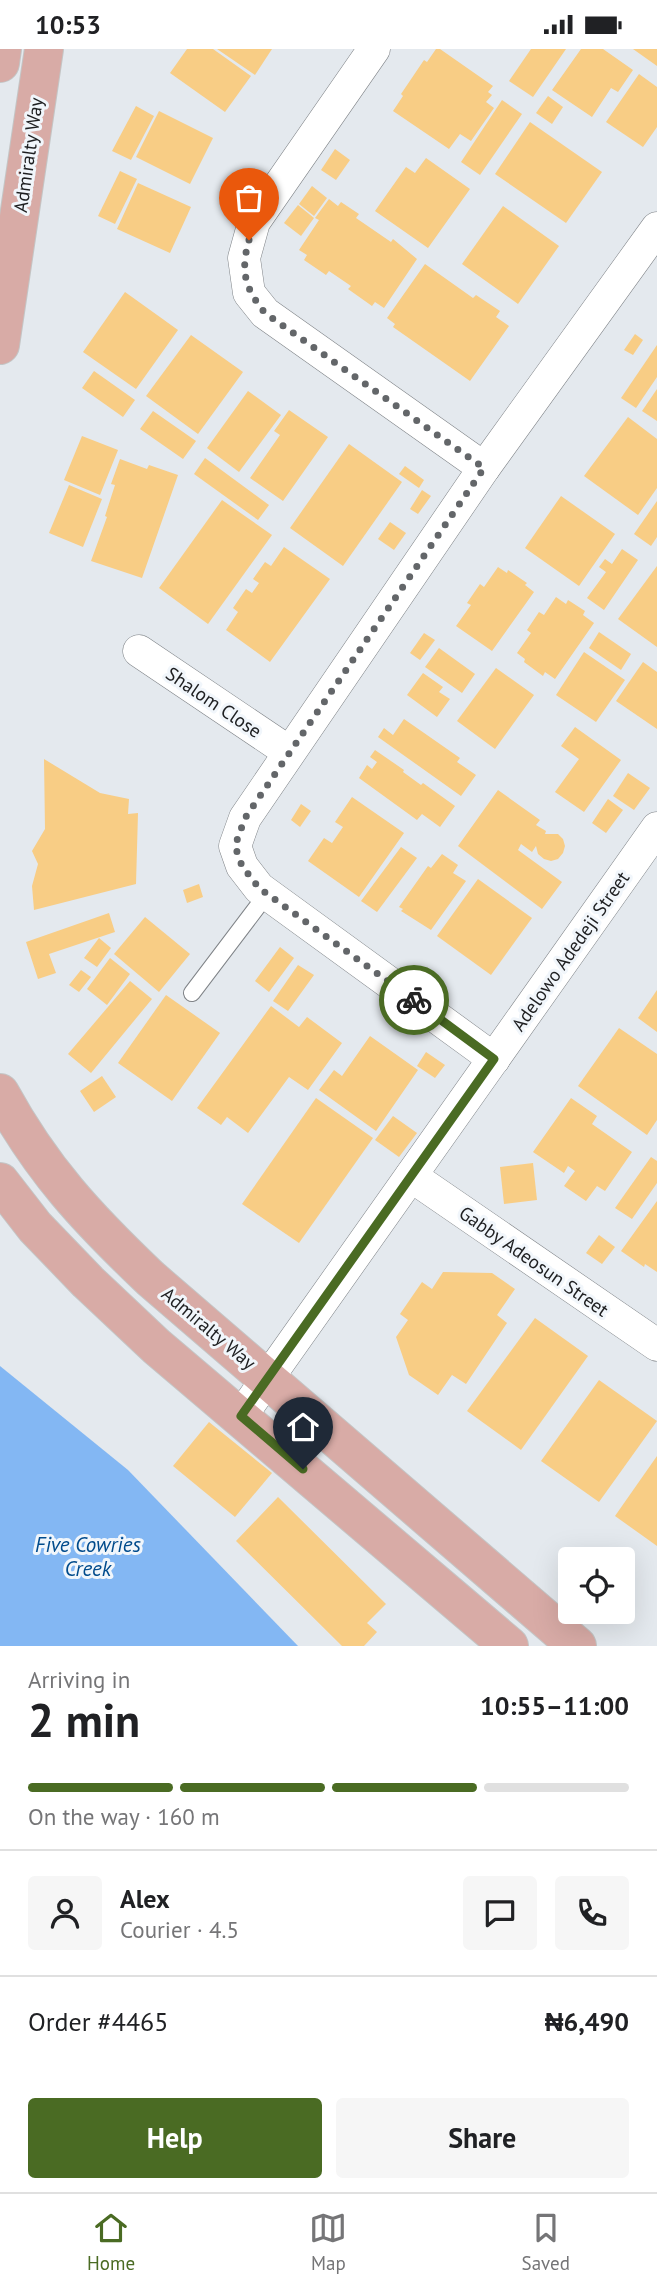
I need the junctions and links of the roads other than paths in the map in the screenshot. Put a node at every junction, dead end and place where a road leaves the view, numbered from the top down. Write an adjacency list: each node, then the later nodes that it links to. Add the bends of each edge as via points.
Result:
1 (2, 49): 4 (main road)
2 (44, 49): 6 (main road, Admiralty Way)
3 (374, 49): 7 (street, via 254,222 244,258 249,293 265,313)
4 (0, 63)
5 (657, 228): 7 (street)
6 (0, 345)
7 (484, 468): 9 (street)
8 (139, 651): 9 (street, Shalom Close)
9 (289, 752): 11 (street, via 245,818 235,846 242,866)
10 (657, 828): 13 (street, Adelowo Adedeji Street)
11 (267, 894): 12 (lane); 13 (street)
12 (192, 993)
13 (494, 1059): 15 (street, Adelowo Adedeji Street)
14 (0, 1093): 18 (main road, Admiralty Way, via 52,1175 99,1229)
15 (411, 1176): 17 (street, Gabby Adeosun Street); 18 (street, Adelowo Adedeji Street)
16 (0, 1182): 19 (main road, via 88,1282)
17 (657, 1345)
18 (268, 1378): 19 (street, Adelowo Adedeji Street); 21 (main road, Admiralty Way)
19 (241, 1416): 20 (main road)
20 (509, 1646)
21 (577, 1646)

